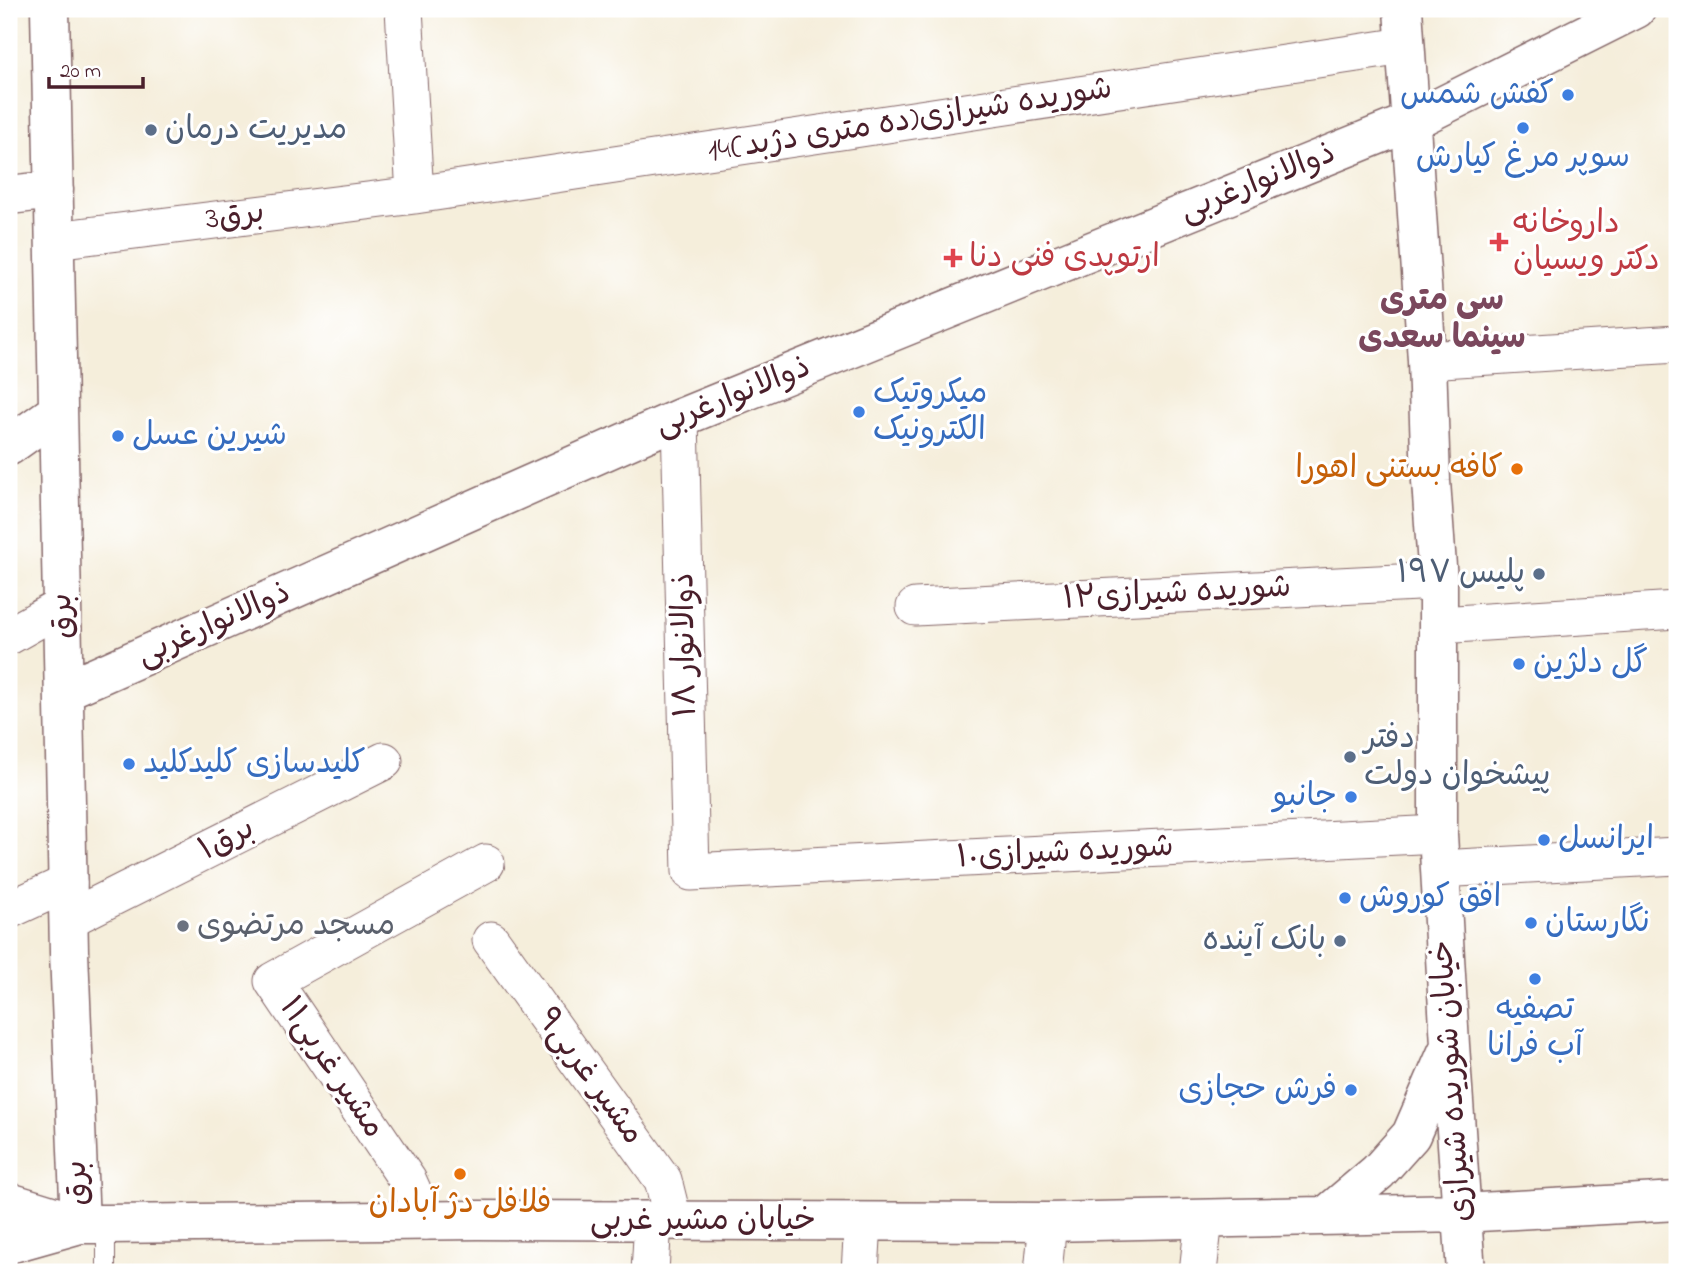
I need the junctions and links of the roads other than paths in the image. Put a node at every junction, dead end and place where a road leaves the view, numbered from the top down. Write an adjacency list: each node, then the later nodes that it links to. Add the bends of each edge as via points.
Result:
1 (50, 9): 7 (main road, برق)
2 (404, 9): 9 (street)
3 (1403, 9): 5 (main road, خیابان شوریده شیرازی)
4 (1636, 9): 6 (main road, ذوالانوارغربی)
5 (1404, 46): 6 (main road, خیابان شوریده شیرازی); 9 (street, 14شوریده شیرازی(ده متری دژبد))
6 (1410, 122): 12 (main road, خیابان شوریده شیرازی); 14 (main road, ذوالانوارغربی)
7 (54, 190): 8 (main road); 10 (main road, برق)
8 (9, 195)
9 (415, 195): 10 (street, 3برق)
10 (55, 240): 13 (main road, برق)
11 (1677, 344): 12 (street)
12 (1427, 360): 16 (main road, خیابان شوریده شیرازی)
13 (58, 411): 15 (main road); 17 (main road, برق)
14 (680, 418): 22 (main road, ذوالانوارغربی); 27 (street, ذوالانوار ۱۸)
15 (9, 446)
16 (1438, 581): 18 (street, شوریده شیرازی۱۲); 20 (main road, خیابان شوریده شیرازی)
17 (62, 606): 21 (street); 22 (main road, برق)
18 (915, 607)
19 (1677, 610): 20 (street)
20 (1439, 625): 24 (main road, خیابان شوریده شیرازی)
21 (9, 636)
22 (64, 691): 28 (main road, برق)
23 (384, 761): 28 (street, برق۱)
24 (1439, 851): 25 (street, ۱۰شوریده شیرازی); 27 (street, ۱۰شوریده شیرازی); 31 (main road, خیابان شوریده شیرازی)
25 (1677, 856)
26 (486, 863): 38 (street, مشیر غربی۱۱, via 273,981 408,1181)
27 (691, 872)
28 (69, 901): 29 (street, برق۱); 41 (main road, برق)
29 (9, 910)
30 (491, 940): 37 (street, مشیر غربی۹, via 663,1180)
31 (1450, 1045): 34 (main road, خیابان شوریده شیرازی); 35 (main road, via 1411,1135 1378,1172)
32 (1677, 1201): 34 (main road, خیابان مشیر غربی)
33 (9, 1202): 41 (main road, خیابان مشیر غربی)
34 (1461, 1213): 35 (main road, خیابان مشیر غربی); 48 (main road, خیابان شوریده شیرازی)
35 (1326, 1216): 36 (main road, خیابان مشیر غربی)
36 (1204, 1219): 40 (main road, خیابان مشیر غربی); 47 (street)
37 (663, 1220): 38 (main road, خیابان مشیر غربی); 39 (main road, خیابان مشیر غربی); 44 (street, مشیر غربی۹)
38 (426, 1221): 41 (main road, خیابان مشیر غربی)
39 (863, 1222): 40 (main road, خیابان مشیر غربی); 45 (street)
40 (1048, 1222): 46 (street)
41 (93, 1224): 42 (main road, خیابان مشیر غربی); 43 (lane)
42 (9, 1244)
43 (106, 1271)
44 (650, 1272)
45 (860, 1272)
46 (1042, 1272)
47 (1198, 1272)
48 (1466, 1272)

